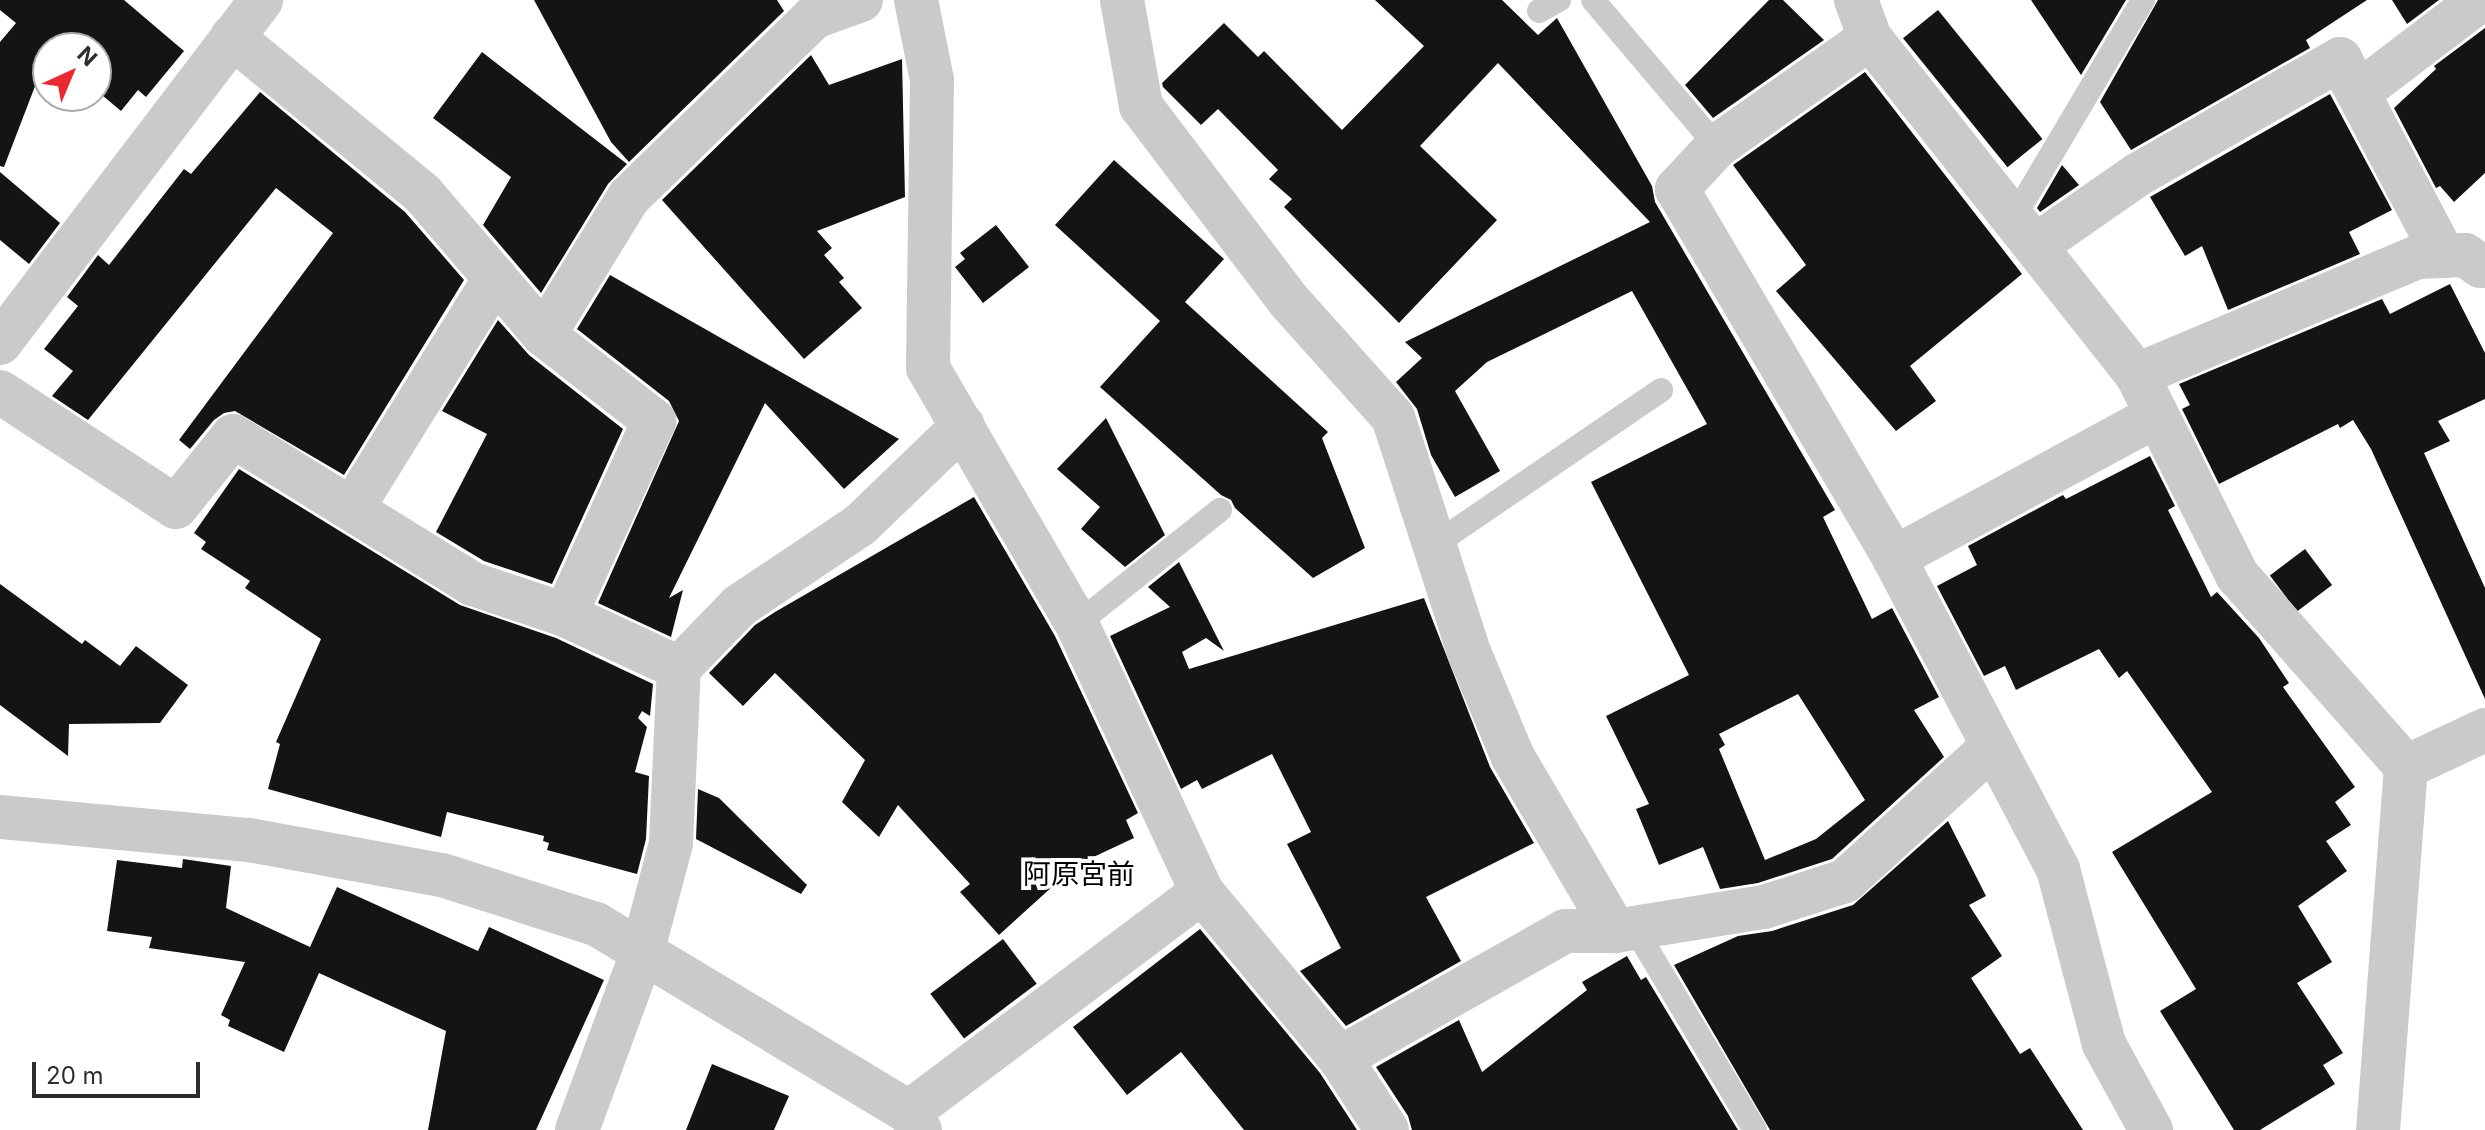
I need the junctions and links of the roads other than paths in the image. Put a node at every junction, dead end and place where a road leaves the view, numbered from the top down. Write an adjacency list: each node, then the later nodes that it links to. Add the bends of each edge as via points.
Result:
1 (261, 0): 9 (street)
2 (861, 0): 15 (street, via 814,17 629,197)
3 (916, 0): 21 (street, via 932,80 928,368)
4 (1122, 0): 24 (street, via 1141,106 1290,302 1393,417)
5 (1593, 0): 11 (lane)
6 (2143, 0): 12 (lane)
7 (2480, 0): 10 (street)
8 (1863, 19): 11 (street); 12 (street)
9 (232, 37): 14 (street, via 423,194); 16 (street)
10 (2358, 93): 12 (street, via 2340,59 2137,175); 13 (street)
11 (1717, 146): 25 (street, via 1677,189)
12 (2024, 232): 17 (street)
13 (2465, 260): 17 (street, via 2418,257)
14 (495, 278): 15 (street); 22 (street)
15 (544, 335): 26 (street, via 654,421)
16 (0, 343)
17 (2137, 375): 20 (street)
18 (1661, 390): 24 (lane)
19 (0, 392): 22 (street, via 176,507 233,436)
20 (2157, 415): 25 (street); 31 (street, via 2237,575)
21 (963, 426): 27 (street); 28 (street, via 860,525 739,606)
22 (352, 509): 26 (street, via 473,584)
23 (1220, 510): 27 (lane)
24 (1434, 545): 34 (street, via 1469,652 1513,757)
25 (1894, 558): 30 (street)
26 (565, 615): 28 (street)
27 (1077, 624): 33 (street)
28 (679, 668): 35 (street, via 671,843)
29 (2485, 730): 31 (street)
30 (1993, 746): 34 (street, via 1845,881 1764,907); 41 (street, via 2058,869 2104,1044)
31 (2406, 767): 42 (street)
32 (0, 817): 35 (street, via 249,840 442,875 596,924)
33 (1202, 892): 36 (street); 37 (street)
34 (1624, 929): 36 (street, via 1565,931); 40 (lane)
35 (642, 953): 37 (street); 38 (street)
36 (1340, 1058): 39 (street)
37 (914, 1121)
38 (577, 1130)
39 (1387, 1130)
40 (1755, 1130)
41 (2151, 1130)
42 (2378, 1130)

